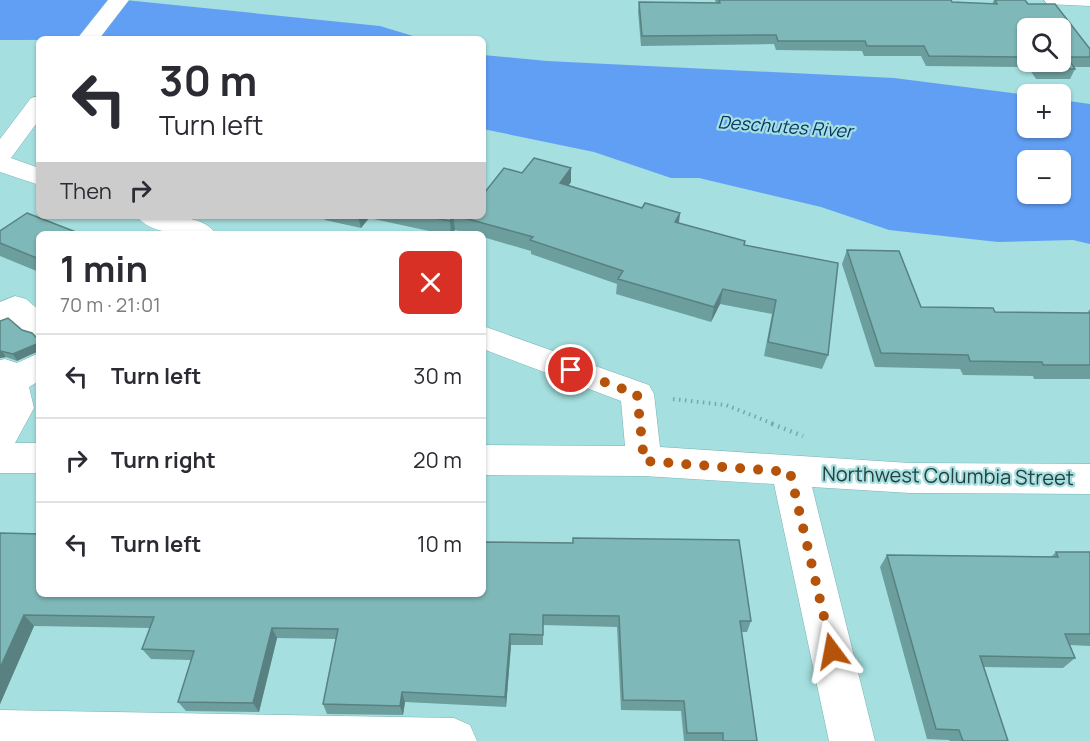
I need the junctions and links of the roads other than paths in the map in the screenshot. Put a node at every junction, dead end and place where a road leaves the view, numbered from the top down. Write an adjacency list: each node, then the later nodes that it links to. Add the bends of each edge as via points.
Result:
1 (119, 0): 4 (street)
2 (1054, 0): 3 (street)
3 (1090, 0)
4 (90, 36)
5 (36, 107): 6 (street)
6 (2, 153): 7 (street)
7 (36, 175)
8 (160, 219): 9 (street)
9 (194, 231)
10 (0, 315): 11 (street, via 15,307)
11 (36, 324)
12 (486, 339): 19 (street, via 637,394)
13 (14, 376): 14 (street, via 17,408)
14 (0, 439)
15 (802, 455): 19 (street, Northwest Columbia Street); 20 (street, Northwest Columbia Street, via 910,478); 23 (street)
16 (0, 458): 17 (street)
17 (36, 458)
18 (486, 460): 19 (street, Northwest Columbia Street)
19 (644, 461)
20 (1090, 479)
21 (0, 733): 22 (street)
22 (454, 741)
23 (852, 741)

